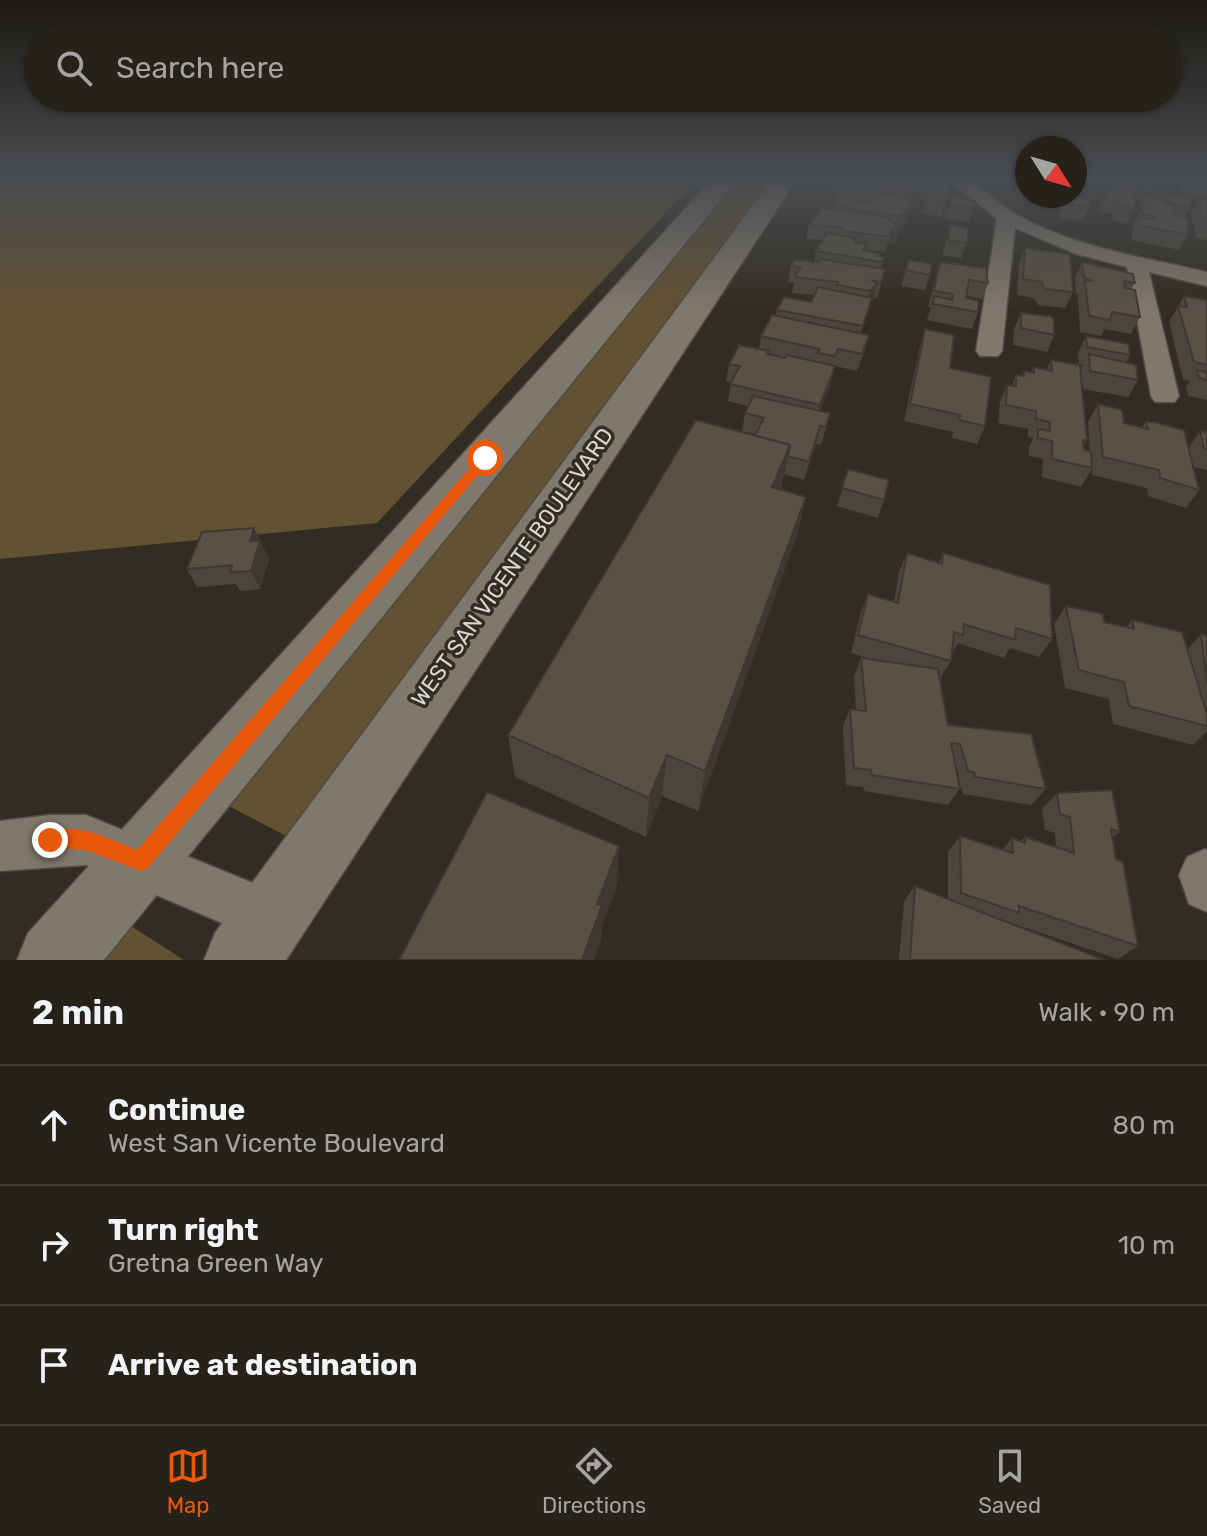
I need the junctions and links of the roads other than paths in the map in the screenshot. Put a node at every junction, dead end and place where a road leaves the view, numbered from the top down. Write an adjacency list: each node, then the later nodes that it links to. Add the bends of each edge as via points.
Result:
1 (689, 222): 10 (main road)
2 (755, 222): 11 (main road, WEST SAN VICENTE BOULEVARD)
3 (1006, 222): 7 (street)
4 (1018, 222): 5 (street, via 1083,250)
5 (1137, 265): 6 (street); 8 (street)
6 (1207, 279)
7 (989, 351)
8 (1165, 396)
9 (0, 846): 10 (street, via 86,840)
10 (141, 861): 11 (street); 12 (main road)
11 (256, 938)
12 (55, 960)

